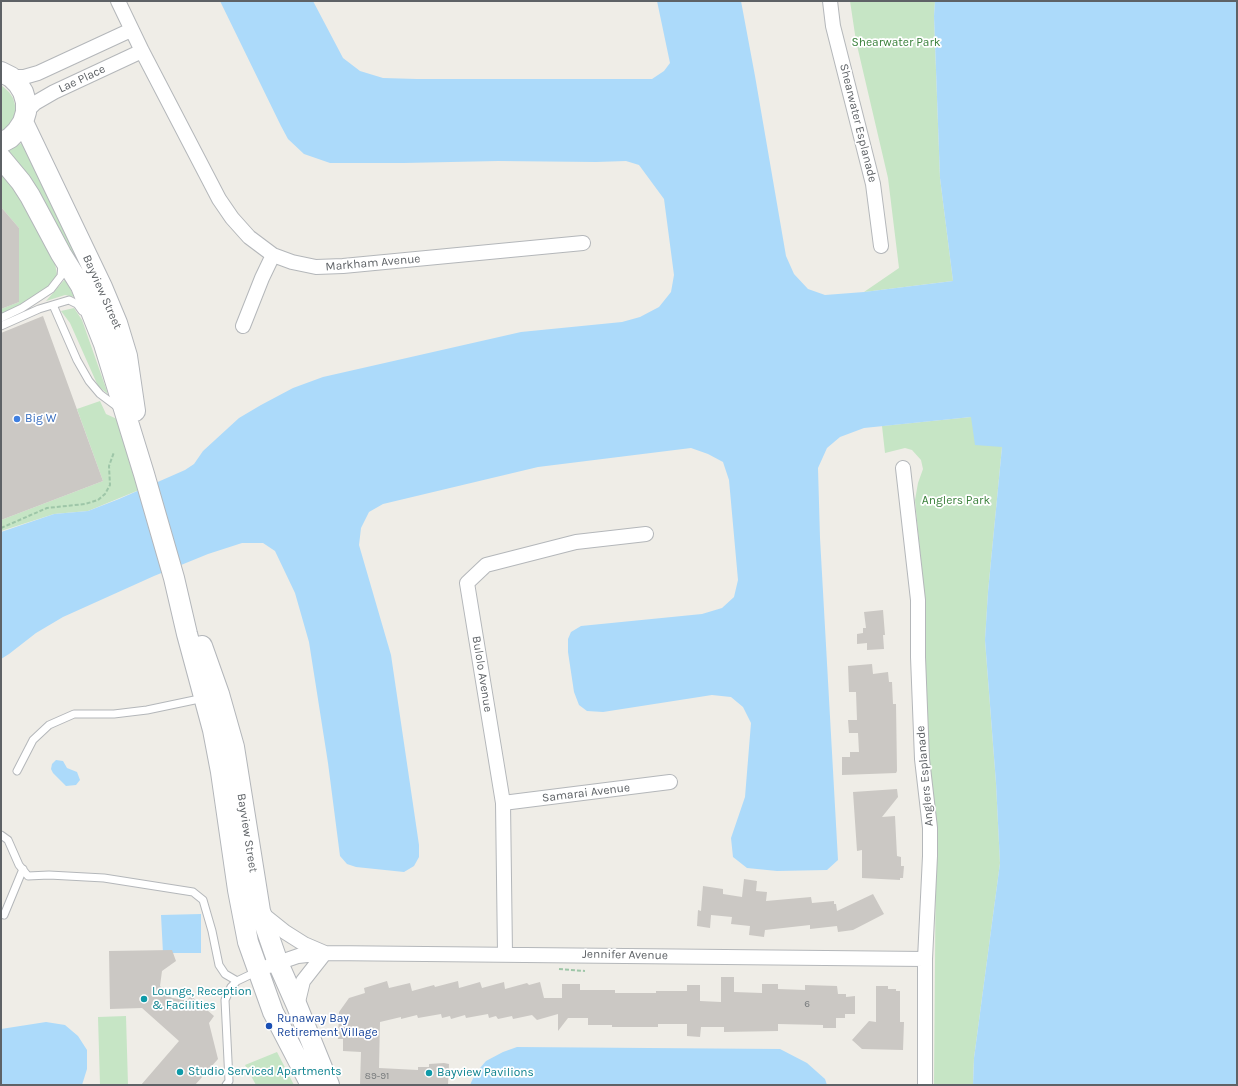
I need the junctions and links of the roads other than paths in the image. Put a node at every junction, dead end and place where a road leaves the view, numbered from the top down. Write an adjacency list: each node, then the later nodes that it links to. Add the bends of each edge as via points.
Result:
1 (118, 1): 3 (street, Markham Avenue)
2 (830, 1): 10 (street, Shearwater Esplanade, via 833,26 873,184)
3 (131, 30): 4 (street, Markham Avenue); 5 (street, Lae Place, via 38,73 24,77)
4 (142, 51): 6 (street, Lae Place, via 50,94 35,103); 12 (street, Markham Avenue, via 219,199 249,237)
5 (6, 75): 6 (main road, Bayview Street, via 18,84 23,92 26,102)
6 (24, 117): 7 (main road, via 17,131); 22 (main road, Bayview Street, via 118,323 127,356)
7 (1, 143)
8 (1, 158): 11 (main road, Bayview Street, via 22,182)
9 (583, 243): 12 (street, Markham Avenue, via 343,266 316,267)
10 (881, 246)
11 (61, 254): 15 (lane, via 61,276 51,289); 20 (main road, Bayview Street, via 81,286 104,344)
12 (274, 255): 17 (street)
13 (53, 305): 14 (lane, via 73,301); 16 (lane); 19 (lane, via 86,376 100,394)
14 (85, 317)
15 (1, 318)
16 (1, 326)
17 (243, 326)
18 (111, 392): 19 (lane)
19 (116, 406): 20 (lane, via 121,424)
20 (138, 454): 22 (main road, Bayview Street)
21 (903, 468): 34 (street, Anglers Esplanade, via 918,600 922,759 930,828)
22 (144, 474): 24 (main road, Bayview Street, via 174,578 196,630)
23 (646, 534): 27 (street, Bulolo Avenue, via 576,542 486,565 467,583)
24 (212, 696): 25 (lane, via 147,710 114,714 74,714 49,725 33,740); 30 (main road, Bayview Street, via 234,747); 36 (main road, Bayview Street, via 241,902 248,942)
25 (17, 771)
26 (670, 782): 27 (street, Samarai Avenue)
27 (503, 803): 33 (street, Bulolo Avenue)
28 (1, 835): 29 (lane, via 8,840)
29 (23, 869): 31 (lane); 37 (lane, via 28,876 104,878 192,892 203,900 219,965 225,974)
30 (260, 911): 32 (street, Jennifer Avenue, via 285,932); 35 (main road, Bayview Street)
31 (4, 915)
32 (325, 953): 33 (street, Jennifer Avenue); 35 (street, Jennifer Avenue, via 298,956); 38 (street, via 303,981)
33 (505, 954): 34 (street, Jennifer Avenue)
34 (925, 959): 43 (street, Anglers Esplanade)
35 (278, 963): 36 (street, Jennifer Avenue); 38 (main road, Bayview Street)
36 (258, 971): 37 (lane); 39 (main road, Bayview Street, via 273,1012)
37 (237, 981): 40 (lane, via 225,1000 229,1081)
38 (297, 1006): 39 (main road, Bayview Street)
39 (308, 1059): 41 (main road, Bayview Street); 42 (main road, Bayview Street)
40 (226, 1085)
41 (312, 1085)
42 (329, 1085)
43 (925, 1085)

